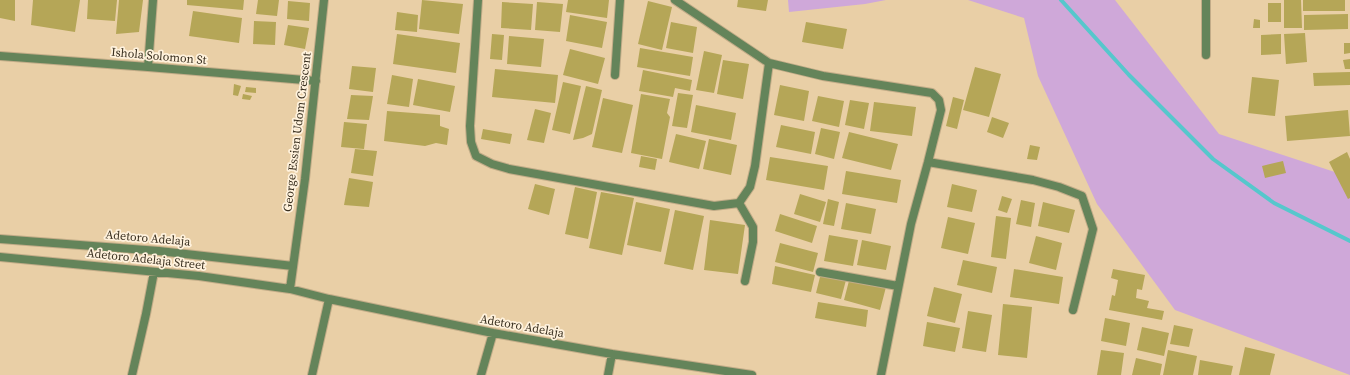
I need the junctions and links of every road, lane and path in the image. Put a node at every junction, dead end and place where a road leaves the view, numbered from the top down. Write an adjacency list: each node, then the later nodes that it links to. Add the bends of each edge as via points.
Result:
1 (153, 0): 10 (street)
2 (324, 0): 12 (street, George Essien Udom Crescent)
3 (478, 0): 14 (street, via 470,126 471,142 476,156 509,169 714,206)
4 (620, 0): 11 (street)
5 (675, 0): 9 (street)
6 (1206, 0): 7 (street)
7 (1206, 55)
8 (0, 56): 10 (street, Ishola Solomon St)
9 (769, 63): 13 (street, via 822,76 932,93 939,100 941,110); 14 (street, via 750,187)
10 (148, 67): 12 (street, Ishola Solomon St)
11 (615, 75)
12 (316, 81): 17 (street, George Essien Udom Crescent)
13 (928, 162): 21 (street); 24 (street, via 1033,180 1082,196 1094,229)
14 (738, 203): 20 (street, via 753,227 753,242)
15 (0, 239): 17 (street, Adetoro Adelaja, via 168,252)
16 (0, 257): 18 (street, Adetoro Adelaja Street)
17 (293, 266): 22 (street, George Essien Udom Crescent)
18 (154, 272): 22 (street, Adetoro Adelaja Street); 27 (street)
19 (820, 272): 21 (street)
20 (745, 281)
21 (898, 286): 32 (street)
22 (290, 290): 23 (street, Adetoro Adelaja)
23 (330, 299): 25 (street, Adetoro Adelaja); 28 (street)
24 (1073, 310)
25 (493, 333): 26 (street, Adetoro Adelaja); 29 (street)
26 (612, 354): 30 (street); 31 (street, Adetoro Adelaja)
27 (132, 375)
28 (312, 375)
29 (481, 375)
30 (608, 375)
31 (752, 375)
32 (881, 375)

